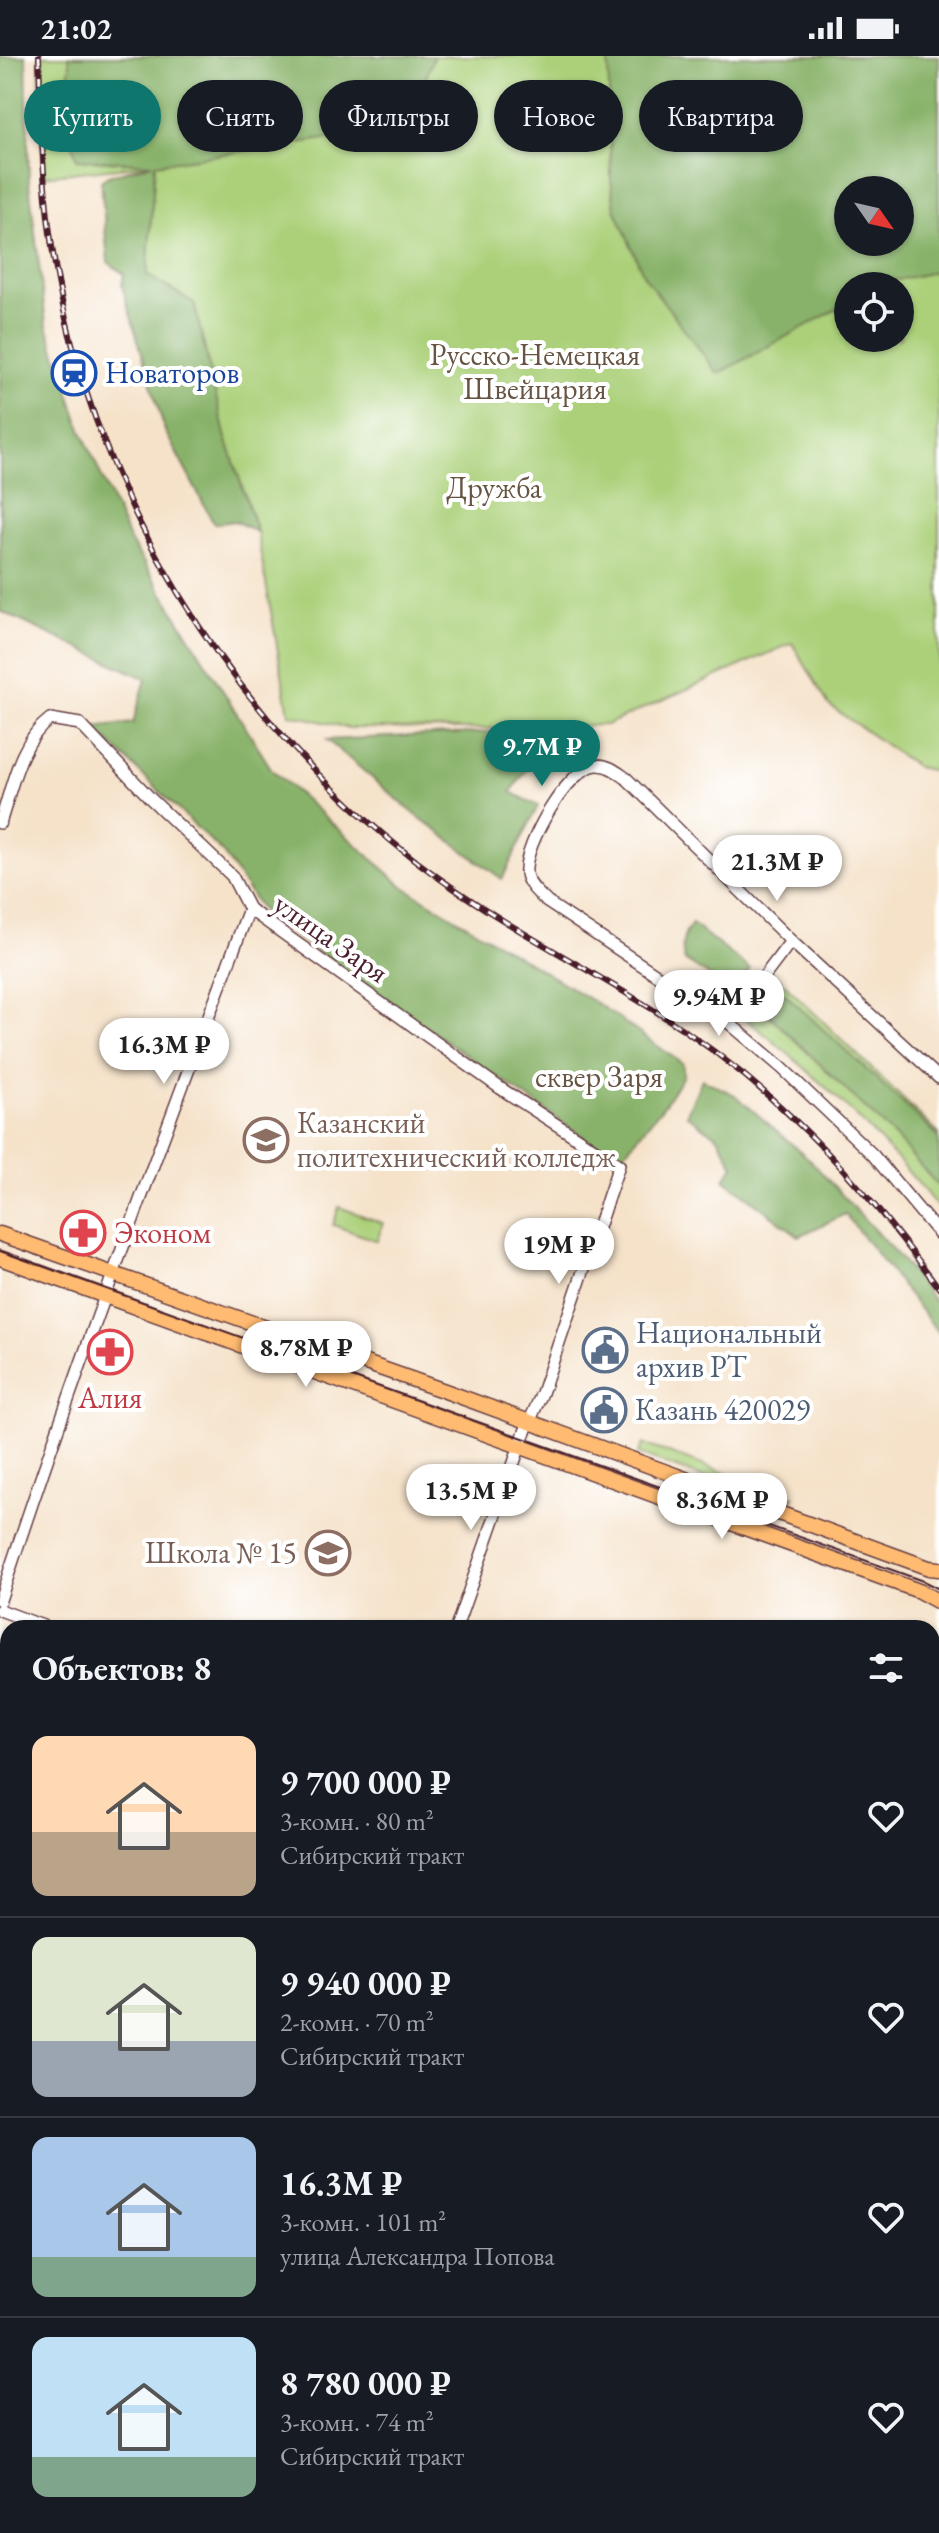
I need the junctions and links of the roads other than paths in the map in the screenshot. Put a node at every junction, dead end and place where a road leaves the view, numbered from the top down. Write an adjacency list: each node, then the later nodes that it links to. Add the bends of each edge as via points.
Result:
1 (0, 823): 2 (street, улица Заря, via 25,748 39,727 50,719 80,724 232,876)
2 (249, 909): 9 (street); 11 (street, улица Заря, via 500,1088 619,1165)
3 (791, 941): 4 (street); 4 (street, via 612,768 586,768 553,802 527,853 526,875 536,891); 5 (street)
4 (729, 1023): 7 (street, via 873,1155)
5 (939, 1078)
6 (0, 1234): 9 (main road)
7 (939, 1234)
8 (0, 1258): 10 (main road)
9 (112, 1275): 10 (street); 11 (main road)
10 (104, 1296): 12 (main road); 14 (street)
11 (528, 1423): 12 (street); 13 (main road)
12 (519, 1448): 15 (main road); 18 (street)
13 (938, 1570)
14 (0, 1600)
15 (939, 1602)
16 (0, 1610): 17 (street)
17 (27, 1620)
18 (459, 1620)

